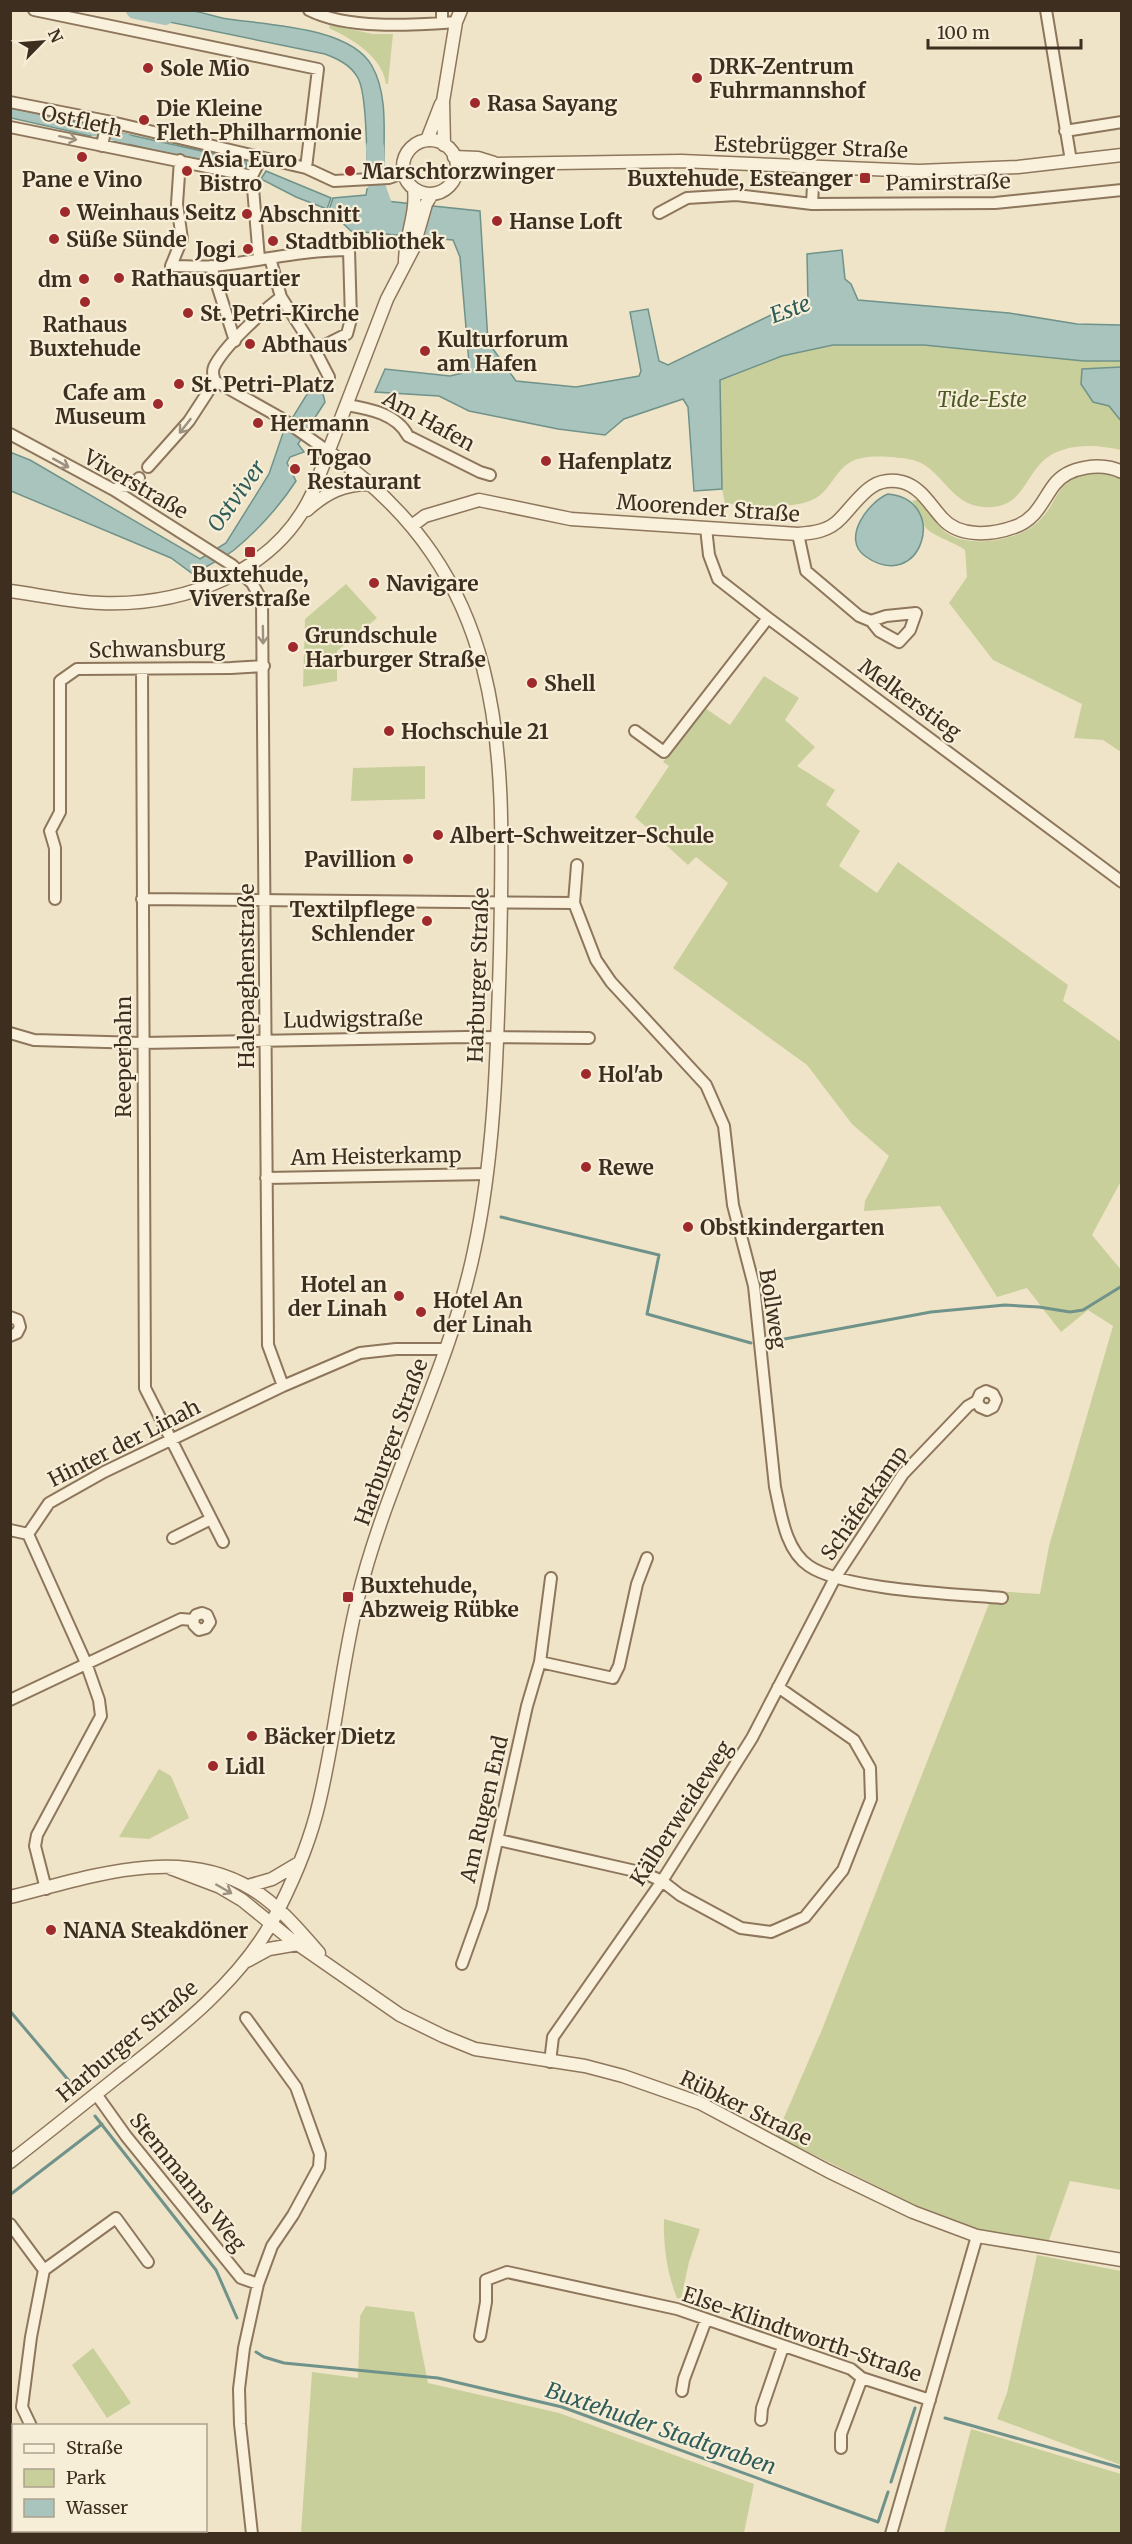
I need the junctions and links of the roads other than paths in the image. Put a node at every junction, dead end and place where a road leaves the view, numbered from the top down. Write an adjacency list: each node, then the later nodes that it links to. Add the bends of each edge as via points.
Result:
1 (34, 10): 21 (street, via 318,69)
2 (309, 10): 6 (street, via 322,17 396,26)
3 (442, 10): 6 (street)
4 (1046, 10): 11 (street)
5 (458, 16): 6 (street); 7 (street)
6 (442, 23)
7 (443, 100): 13 (street); 14 (street)
8 (10, 102): 12 (street)
9 (1122, 122): 11 (street)
10 (10, 127): 12 (street, Ostfleth, one-way to 12)
11 (1065, 131): 19 (street)
12 (104, 134): 17 (street, Ostfleth); 18 (street)
13 (427, 140): 14 (street); 23 (street, via 411,148)
14 (444, 144): 16 (street)
15 (1122, 155): 19 (street, Estebrügger Straße)
16 (454, 157): 20 (street, Estebrügger Straße); 25 (street)
17 (180, 160): 24 (street, Ostfleth); 32 (street, via 177,204 182,239 171,266)
18 (260, 160): 21 (street); 24 (street)
19 (1071, 161): 22 (street, Estebrügger Straße, via 970,170)
20 (498, 164): 22 (street, Estebrügger Straße, via 681,161); 25 (street, Estebrügger Straße, via 464,170)
21 (306, 168): 23 (street, via 334,181 386,178)
22 (814, 168): 28 (street)
23 (403, 173): 27 (street)
24 (252, 175): 31 (street)
25 (454, 178): 27 (street, via 446,189)
26 (1122, 190): 28 (street, Pamirstraße, via 995,203)
27 (422, 197): 38 (street, via 405,262)
28 (812, 204): 29 (street, Pamirstraße, via 726,196 687,198)
29 (659, 213)
30 (270, 258): 31 (street); 33 (street); 35 (street, via 349,250 351,319 347,334)
31 (259, 260): 32 (street)
32 (212, 266): 34 (street)
33 (281, 297): 34 (street); 35 (street)
34 (235, 341): 37 (street, via 214,367)
35 (315, 350): 36 (street)
36 (329, 377)
37 (215, 381): 40 (street, via 281,418); 41 (street, one-way to 41, via 189,422)
38 (347, 405): 40 (street); 43 (street, Am Hafen, via 371,409 402,424 408,436)
39 (10, 434): 46 (street, Viverstraße, one-way to 46)
40 (329, 452): 45 (street, Harburger Straße); 47 (street)
41 (148, 467)
42 (1122, 472): 50 (street, Moorender Straße, via 1096,466 1072,473 1055,483 1038,511 1020,524 993,532 968,533 951,528 911,486 880,482 857,497 832,526)
43 (490, 475)
44 (139, 478): 46 (street, via 132,486)
45 (370, 484): 47 (street, via 341,487 324,495); 48 (street, Harburger Straße)
46 (114, 490): 51 (street, Viverstraße)
47 (302, 515): 51 (street)
48 (413, 525): 49 (street, Moorender Straße, via 425,516 479,500 571,519); 63 (street, Harburger Straße, via 442,568 483,659 500,764)
49 (706, 528): 50 (street, Moorender Straße); 53 (street, Melkerstieg, via 709,555 718,579)
50 (798, 534): 54 (street, via 806,571 859,616)
51 (241, 571): 52 (street, via 212,586 144,601 100,603); 55 (street, Halepaghenstraße, one-way to 55, via 262,601)
52 (10, 591)
53 (768, 618): 57 (street, via 664,752); 59 (street, Melkerstieg)
54 (871, 621)
55 (264, 666): 56 (street, Schwansburg); 62 (street, Halepaghenstraße)
56 (142, 669): 60 (street, Schwansburg, via 77,669 60,681 60,812 50,831 55,848); 61 (street, Reeperbahn)
57 (635, 731)
58 (577, 865): 64 (street, Bollweg)
59 (1122, 882)
60 (55, 899)
61 (142, 899): 62 (street); 69 (street, Reeperbahn)
62 (265, 900): 63 (street); 68 (street, Halepaghenstraße)
63 (501, 903): 64 (street); 66 (street, Harburger Straße)
64 (574, 903): 85 (street, Bollweg, via 596,960 611,982 706,1085 724,1126 733,1205 754,1286 775,1487 782,1518 793,1548 808,1565)
65 (10, 1033): 69 (street, Ludwigstraße, via 34,1040)
66 (498, 1036): 67 (street, Ludwigstraße); 68 (street, Ludwigstraße); 70 (street, Harburger Straße)
67 (589, 1038)
68 (266, 1039): 69 (street, Ludwigstraße); 71 (street, Halepaghenstraße)
69 (142, 1042): 77 (street, Reeperbahn, via 145,1389)
70 (487, 1174): 71 (street, Am Heisterkamp); 74 (street, Harburger Straße, via 474,1252)
71 (266, 1178): 75 (street, Halepaghenstraße, via 268,1345)
72 (10, 1317): 73 (street, via 18,1320 20,1327)
73 (10, 1336)
74 (447, 1349): 75 (street, Hinter der Linah, via 360,1353); 93 (street, Harburger Straße, via 375,1539 358,1598 326,1773)
75 (283, 1386): 77 (street, Hinter der Linah)
76 (977, 1401): 85 (street, Schäferkamp, via 903,1474)
77 (170, 1440): 78 (street, Reeperbahn); 80 (street, Hinter der Linah, via 49,1503)
78 (211, 1519): 81 (street); 82 (street, Reeperbahn)
79 (10, 1530): 80 (street)
80 (28, 1534): 89 (street)
81 (173, 1538)
82 (223, 1542)
83 (647, 1558): 88 (street, via 613,1678)
84 (551, 1578): 88 (street, Am Rugen End)
85 (835, 1578): 86 (street, Bollweg); 90 (street, Kälberweideweg)
86 (1002, 1598)
87 (193, 1620): 89 (street, via 181,1619)
88 (540, 1662): 92 (street, Am Rugen End)
89 (86, 1664): 91 (street); 97 (street, via 101,1716 37,1834 35,1846)
90 (778, 1687): 95 (street, Kälberweideweg, via 752,1738); 95 (street, via 854,1740 870,1768 871,1798 843,1870 806,1917 771,1932 741,1928)
91 (10, 1700)
92 (499, 1840): 95 (street, via 644,1873); 103 (street, Am Rugen End, via 482,1908)
93 (300, 1862): 96 (street, via 272,1879); 99 (street, Harburger Straße)
94 (170, 1868): 96 (street, Rübker Straße, via 208,1870); 97 (street, Rübker Straße, via 110,1872); 100 (street, Rübker Straße, one-way to 100, via 220,1887)
95 (662, 1881): 106 (street, Kälberweideweg, via 553,2037)
96 (248, 1886): 99 (street, Rübker Straße)
97 (46, 1888): 98 (street, Rübker Straße)
98 (10, 1897)
99 (278, 1910): 100 (street, Harburger Straße); 102 (street, Rübker Straße)
100 (271, 1923): 101 (street, Rübker Straße); 104 (street, Harburger Straße)
101 (298, 1944): 102 (street, Rübker Straße); 104 (street, via 269,1949)
102 (327, 1963): 106 (street, Rübker Straße, via 400,2015 443,2036 475,2049)
103 (462, 1964)
104 (241, 1965): 107 (street, Harburger Straße, via 172,2034)
105 (246, 2018): 114 (street, Stemmanns Weg, via 296,2087 320,2154 319,2167 272,2246)
106 (550, 2062): 110 (street, Rübker Straße, via 623,2076 700,2103 913,2212)
107 (96, 2094): 108 (street, Harburger Straße); 114 (street, Stemmanns Weg, via 240,2278)
108 (10, 2162)
109 (10, 2223): 113 (street)
110 (977, 2236): 111 (street, Rübker Straße); 120 (street)
111 (1122, 2260)
112 (148, 2262): 113 (street, via 116,2218)
113 (44, 2270): 122 (street, via 22,2407)
114 (258, 2284): 124 (street, Stemmanns Weg, via 239,2390)
115 (706, 2320): 116 (street, Else-Klindtworth-Straße, via 677,2309 507,2272 486,2280); 117 (street, Else-Klindtworth-Straße); 119 (street)
116 (480, 2336)
117 (783, 2347): 118 (street, Else-Klindtworth-Straße, via 851,2369); 121 (street)
118 (862, 2378): 120 (street, Else-Klindtworth-Straße); 123 (street, via 841,2434)
119 (682, 2391)
120 (930, 2400): 125 (street)
121 (761, 2420)
122 (30, 2424)
123 (841, 2448)
124 (252, 2534)
125 (891, 2534)

